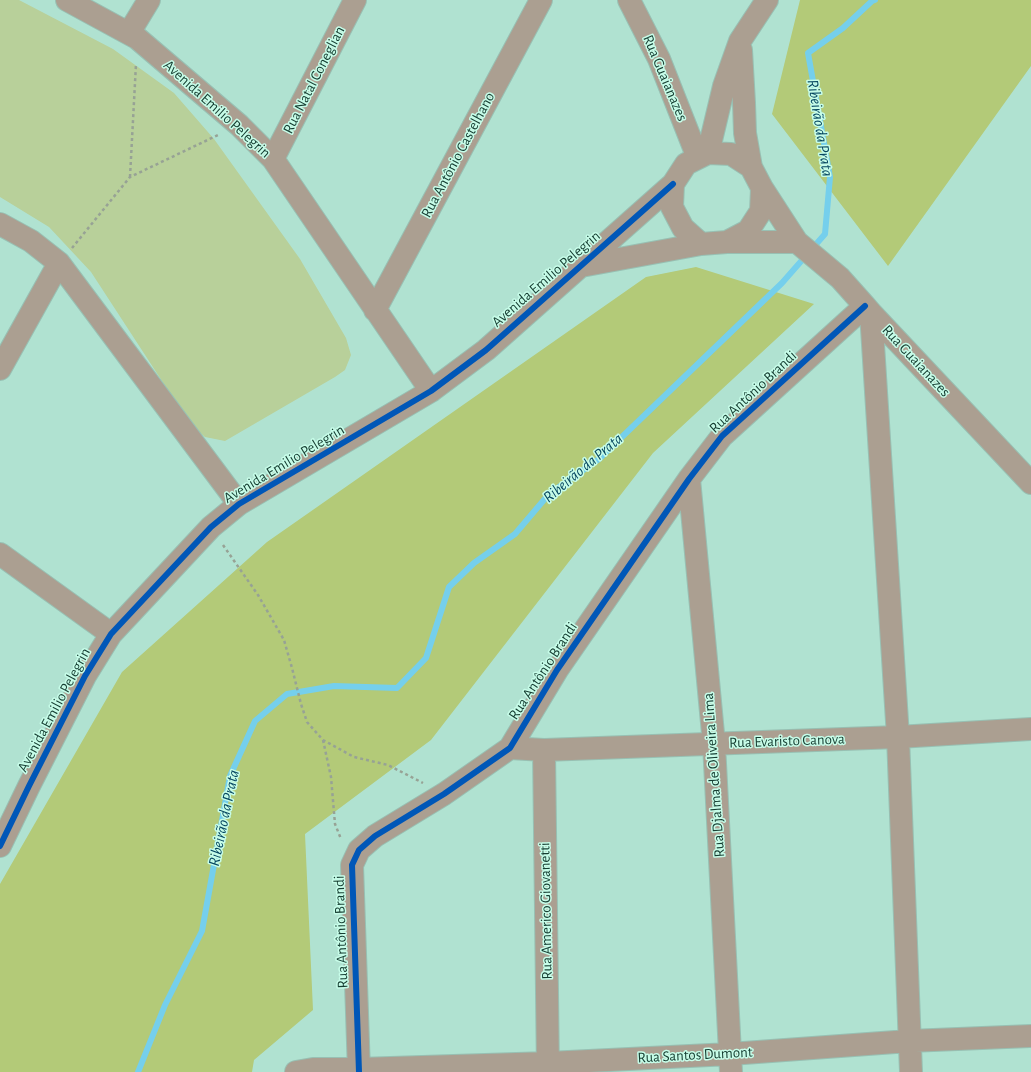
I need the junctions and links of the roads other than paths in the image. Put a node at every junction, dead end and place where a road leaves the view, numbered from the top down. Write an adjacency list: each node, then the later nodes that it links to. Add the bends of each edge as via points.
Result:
1 (67, 0): 7 (street, Avenida Emilio Pelegrin)
2 (149, 0): 7 (street)
3 (355, 0): 10 (street, Rua Natal Coneglian)
4 (541, 0): 20 (street, Rua Antônio Castelhano)
5 (629, 0): 9 (street, Rua Guaianazes)
6 (767, 0): 8 (street)
7 (133, 36): 10 (street, Avenida Emilio Pelegrin, via 239,125)
8 (740, 40): 9 (street); 11 (street, via 745,133)
9 (703, 155): 11 (street, via 731,154); 12 (street, via 686,164)
10 (273, 159): 20 (street, Avenida Emilio Pelegrin)
11 (751, 167): 13 (street)
12 (674, 184): 16 (street, via 672,207 683,228); 19 (street, Avenida Emilio Pelegrin)
13 (762, 188): 15 (street, via 761,211 748,231); 17 (street, Rua Guaianazes)
14 (0, 224): 18 (street, Avenida Emilio Pelegrin, via 31,241)
15 (727, 242): 16 (street); 17 (street)
16 (701, 244): 19 (street, Avenida Emilio Pelegrin)
17 (801, 246): 21 (street, Rua Guaianazes, via 840,278)
18 (59, 263): 22 (street); 26 (street, Avenida Emilio Pelegrin)
19 (580, 267): 23 (street, Avenida Emilio Pelegrin, via 486,350)
20 (375, 310): 23 (street, Avenida Emilio Pelegrin)
21 (868, 310): 24 (street, Rua Antônio Brandi, via 722,436); 25 (street, Rua Guaianazes); 30 (street)
22 (0, 369)
23 (431, 391): 26 (street, Avenida Emilio Pelegrin)
24 (689, 479): 31 (street, Rua Djalma de Oliveira Lima); 32 (street, Rua Antônio Brandi, via 556,670)
25 (1031, 483)
26 (239, 504): 28 (street, Avenida Emilio Pelegrin, via 211,527)
27 (0, 554): 28 (street)
28 (111, 634): 34 (street, Avenida Emilio Pelegrin, via 85,676)
29 (1031, 728): 30 (street, Rua Evaristo Canova)
30 (898, 736): 31 (street, Rua Evaristo Canova); 36 (street)
31 (714, 744): 33 (street, Rua Evaristo Canova); 37 (street, Rua Djalma de Oliveira Lima)
32 (510, 748): 33 (street, Rua Evaristo Canova); 39 (street, Rua Antônio Brandi, via 444,794 375,836 359,850 352,865)
33 (544, 750): 38 (street, Rua Americo Giovanetti)
34 (0, 846)
35 (1031, 1036): 36 (street, Rua Santos Dumont)
36 (909, 1041): 37 (street, Rua Santos Dumont); 41 (street)
37 (730, 1063): 38 (street, Rua Santos Dumont)
38 (548, 1068): 39 (street, Rua Santos Dumont)
39 (359, 1071): 40 (street, Rua Santos Dumont, via 313,1069)
40 (296, 1072)
41 (911, 1072)

